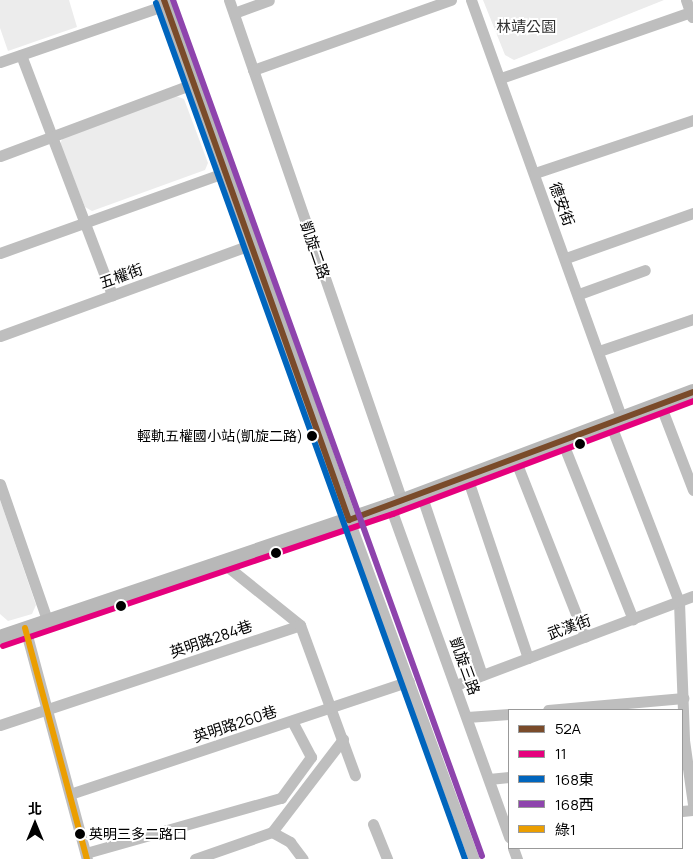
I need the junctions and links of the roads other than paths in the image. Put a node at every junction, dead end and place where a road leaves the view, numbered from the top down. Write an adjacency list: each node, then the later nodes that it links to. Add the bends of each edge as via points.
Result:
1 (229, 0): 7 (street, 凱旋二路)
2 (269, 0): 7 (street)
3 (451, 0): 11 (street)
4 (471, 0): 12 (street, 德安街)
5 (686, 0): 8 (street)
6 (165, 3): 9 (street); 13 (street)
7 (234, 13): 11 (street, 凱旋二路)
8 (692, 14): 12 (street)
9 (21, 55): 10 (street); 15 (street)
10 (0, 62)
11 (253, 70): 39 (street, 凱旋二路)
12 (501, 78): 18 (street, 德安街)
13 (194, 84): 15 (street); 17 (street)
14 (693, 120): 18 (street)
15 (51, 137): 16 (street); 20 (street)
16 (0, 156)
17 (226, 172): 20 (street); 21 (street)
18 (535, 173): 23 (street, 德安街)
19 (693, 213): 23 (street)
20 (85, 223): 22 (street); 26 (street)
21 (253, 244): 26 (street, 五權街); 40 (street)
22 (0, 253)
23 (566, 258): 25 (street, 德安街)
24 (645, 270): 25 (street)
25 (579, 294): 29 (street, 德安街)
26 (112, 295): 28 (street, 五權街)
27 (693, 318): 29 (street)
28 (0, 336)
29 (599, 351): 32 (street, 德安街)
30 (693, 392): 31 (street)
31 (660, 404): 32 (street); 37 (street)
32 (616, 421): 33 (street); 43 (street, 德安街)
33 (562, 441): 34 (street); 44 (street)
34 (515, 459): 35 (street); 49 (street)
35 (467, 476): 38 (street); 50 (street)
36 (0, 484): 45 (street)
37 (693, 490)
38 (421, 494): 39 (street); 51 (street)
39 (396, 503): 40 (street); 54 (street, 凱旋三路)
40 (350, 520): 41 (street); 52 (street)
41 (223, 563): 45 (street); 46 (street)
42 (693, 596): 43 (street, 武漢街)
43 (679, 602): 44 (street, 武漢街); 53 (street, 德安街)
44 (633, 619): 49 (street, 武漢街)
45 (47, 620): 47 (street)
46 (300, 625): 56 (street); 58 (street, 英明路284巷)
47 (25, 628): 48 (street); 58 (street)
48 (1, 634)
49 (585, 637): 50 (street, 武漢街)
50 (528, 658): 51 (street, 武漢街)
51 (482, 675): 54 (street, 武漢街)
52 (409, 681): 56 (street, 英明路260巷); 78 (street)
53 (688, 683): 55 (street, 德安街)
54 (456, 685): 60 (street, 凱旋三路)
55 (683, 698): 57 (street); 64 (street, 德安街)
56 (332, 707): 61 (street, 英明路260巷); 63 (street)
57 (559, 709)
58 (49, 710): 62 (street, 英明路284巷); 69 (street)
59 (508, 714): 60 (street)
60 (467, 717): 68 (street, 凱旋三路)
61 (292, 721): 69 (street, 英明路260巷); 74 (street, via 311,757 281,798)
62 (0, 725)
63 (343, 739): 66 (street); 73 (street)
64 (688, 739): 65 (street, 德安街)
65 (684, 762): 70 (street, 德安街)
66 (355, 775)
67 (508, 777): 68 (street)
68 (489, 779): 72 (street, 凱旋三路)
69 (70, 794): 74 (street)
70 (693, 803)
71 (373, 824): 77 (street)
72 (508, 830)
73 (272, 832): 75 (street); 76 (street, via 290,842)
74 (86, 856)
75 (195, 859)
76 (303, 859)
77 (387, 859)
78 (473, 859)

